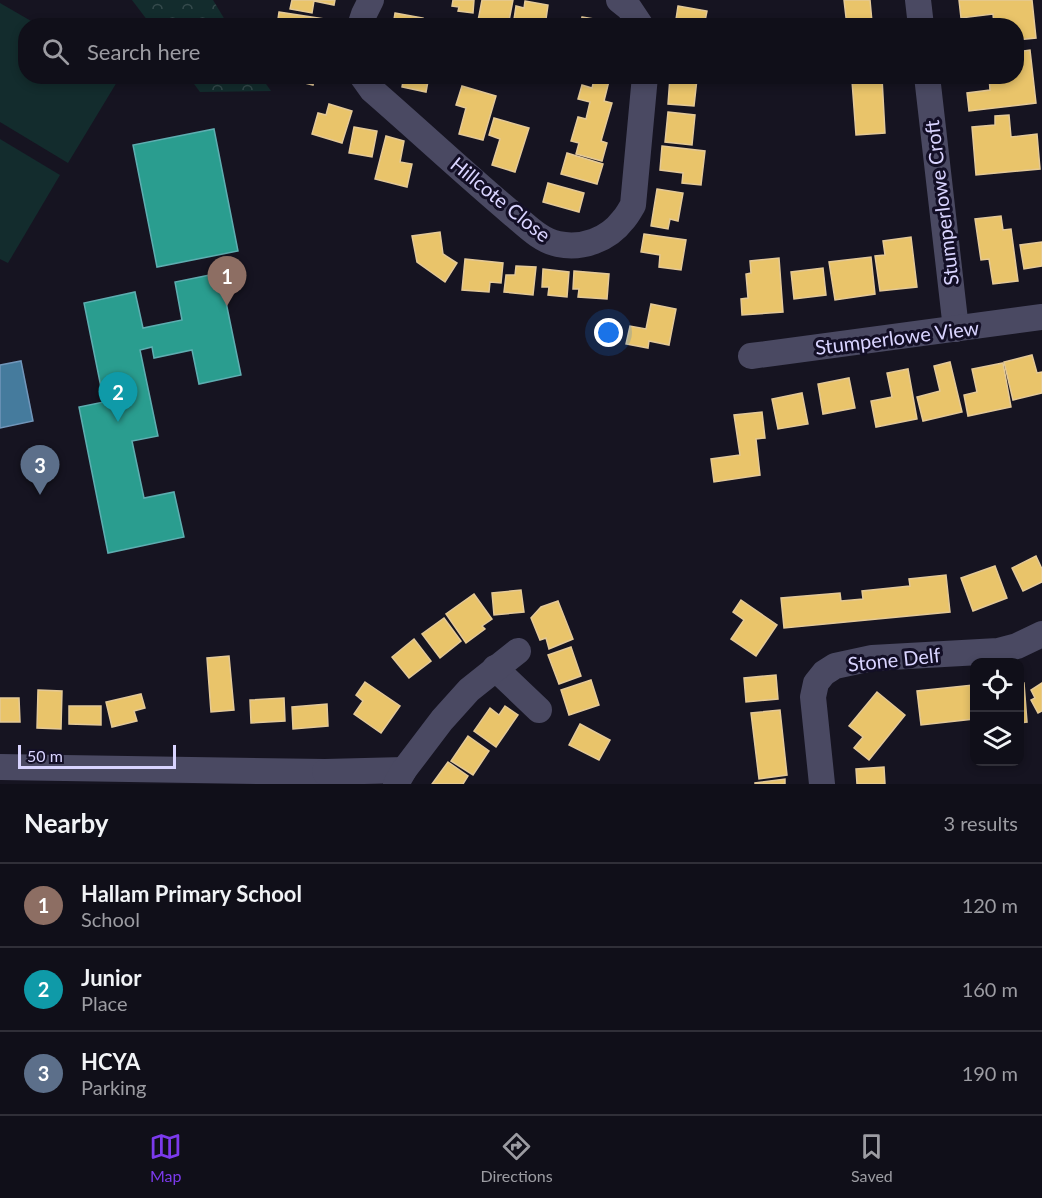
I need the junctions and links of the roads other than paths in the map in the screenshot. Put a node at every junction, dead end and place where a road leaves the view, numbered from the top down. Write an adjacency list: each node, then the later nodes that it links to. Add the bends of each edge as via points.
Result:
1 (371, 0): 4 (street)
2 (619, 0): 5 (street)
3 (918, 0): 6 (street)
4 (363, 18)
5 (636, 18)
6 (920, 18)
7 (368, 84): 8 (street, Hillcote Close, via 544,239 575,245 609,234 633,205)
8 (644, 84)
9 (928, 84): 11 (street, Stumperlowe Croft)
10 (1042, 317): 11 (street, Stumperlowe View)
11 (956, 329): 12 (street, Stumperlowe View)
12 (752, 356)
13 (1042, 634): 20 (street, Stone Delf, via 998,651 872,658 835,666 824,673 816,683 813,697)
14 (518, 651): 15 (street)
15 (495, 668): 16 (street); 18 (street, via 442,720)
16 (539, 710)
17 (0, 767): 19 (street)
18 (400, 777): 19 (street)
19 (334, 778)
20 (822, 784)

